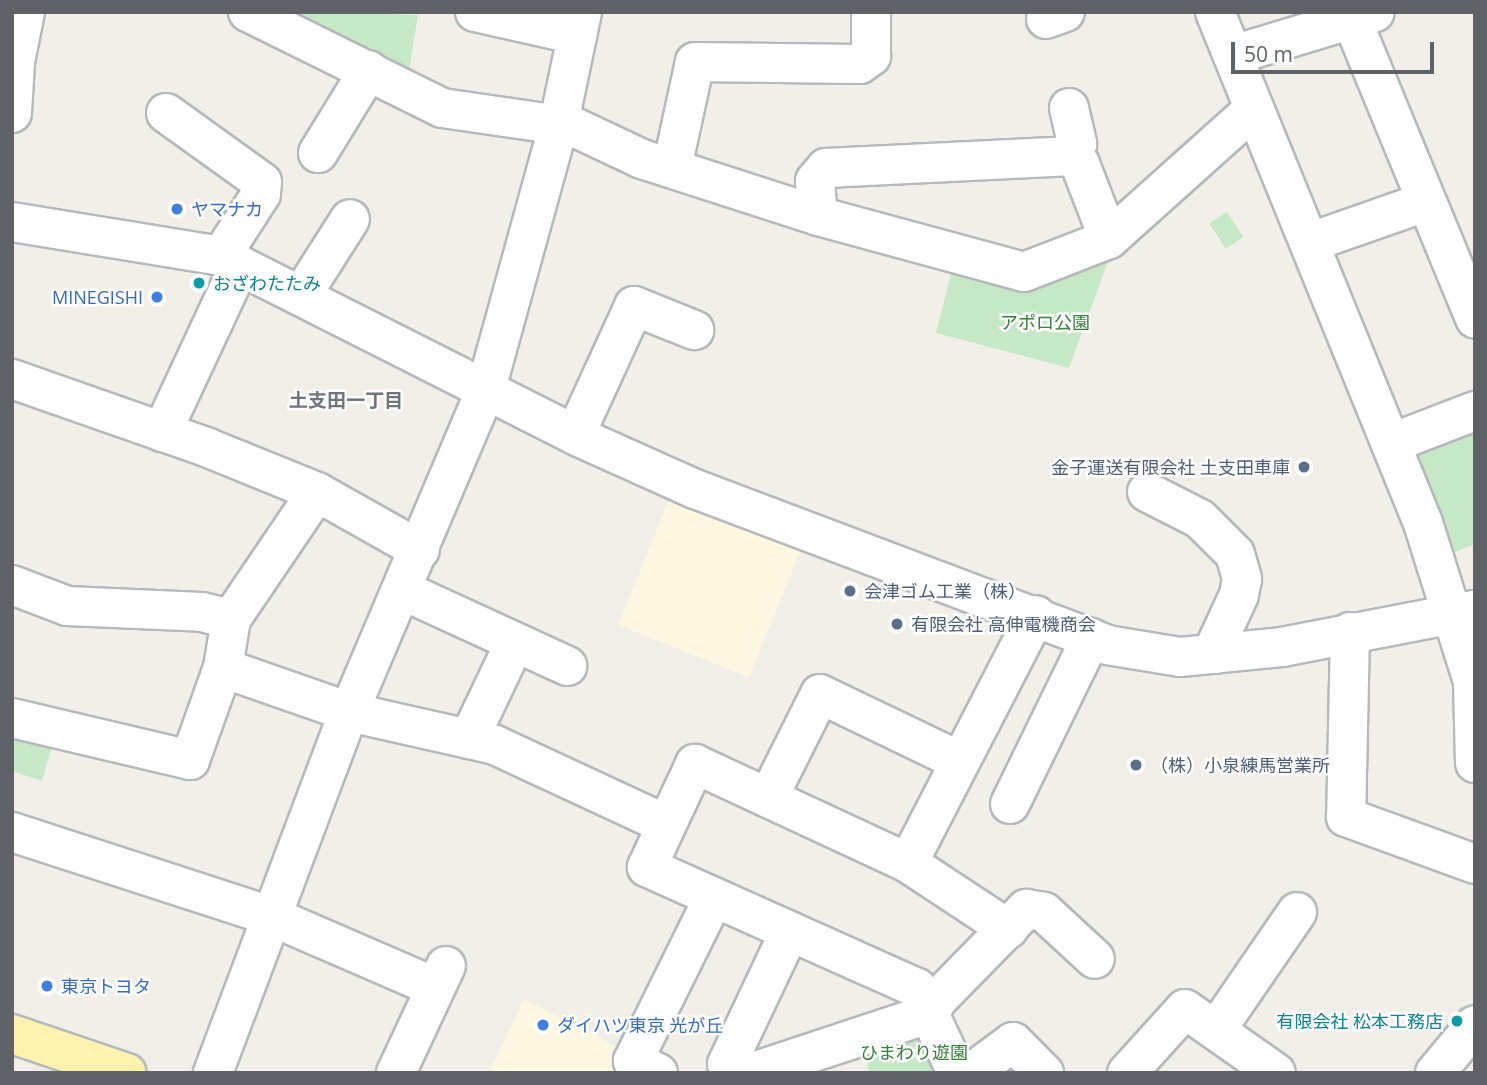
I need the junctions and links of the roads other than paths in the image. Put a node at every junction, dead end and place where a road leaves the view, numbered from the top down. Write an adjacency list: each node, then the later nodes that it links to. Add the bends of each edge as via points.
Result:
1 (248, 12): 9 (street)
2 (475, 12): 6 (street)
3 (871, 12): 17 (street, via 871,56 860,64 695,62)
4 (1215, 12): 8 (street)
5 (1364, 16): 8 (street); 18 (street)
6 (580, 24): 14 (street)
7 (19, 31): 12 (street)
8 (1233, 55): 11 (street)
9 (369, 70): 14 (street, via 442,108); 15 (street)
10 (1069, 108): 16 (street, via 1077,144)
11 (1254, 109): 22 (street); 23 (street)
12 (12, 113)
13 (166, 113): 24 (street, via 262,182 261,194)
14 (558, 128): 17 (street, via 574,127); 29 (street)
15 (318, 153)
16 (1073, 156): 19 (street, via 827,168 814,181); 22 (street)
17 (672, 168): 19 (street)
18 (1425, 202): 23 (street); 26 (street)
19 (817, 216): 22 (street, via 1024,272)
20 (350, 219): 25 (street)
21 (12, 222): 24 (street)
22 (1109, 239)
23 (1311, 242): 33 (street)
24 (230, 261): 25 (street); 31 (street)
25 (300, 296): 29 (street)
26 (1475, 319)
27 (694, 330): 32 (street, via 634,306)
28 (12, 379): 31 (street)
29 (486, 389): 32 (street); 36 (street)
30 (1475, 411): 33 (street)
31 (162, 432): 34 (street)
32 (575, 435): 40 (street, via 695,489)
33 (1392, 443): 39 (street)
34 (317, 492): 36 (street); 41 (street)
35 (1147, 492): 45 (street, via 1200,519 1235,554 1242,579 1239,596 1215,647)
36 (420, 550): 38 (street)
37 (12, 585): 41 (street, via 67,606 202,612)
38 (402, 590): 44 (street); 48 (street)
39 (1464, 611): 42 (street); 52 (street, via 1473,682)
40 (1036, 615): 43 (street); 51 (street)
41 (231, 619): 47 (street)
42 (1350, 632): 45 (street); 58 (street, via 1346,817)
43 (1091, 638): 45 (street, via 1107,645 1180,657); 54 (street)
44 (515, 642): 46 (street); 50 (street)
45 (1216, 654)
46 (567, 666)
47 (223, 668): 48 (street); 49 (street, via 190,760)
48 (349, 712): 50 (street); 61 (street)
49 (12, 718)
50 (468, 739): 55 (street, via 495,745)
51 (957, 761): 53 (street, via 820,694); 57 (street)
52 (1475, 763)
53 (768, 798): 55 (street, via 695,764); 57 (street)
54 (1010, 804)
55 (665, 824): 59 (street, via 647,867)
56 (12, 832): 61 (street)
57 (908, 863): 62 (street)
58 (1475, 864)
59 (713, 899): 63 (street); 72 (street, via 633,1061)
60 (1297, 912): 67 (street)
61 (272, 916): 70 (street); 71 (street, via 441,975)
62 (1008, 929): 64 (street, via 1026,909 1044,912); 65 (street, via 936,1001)
63 (790, 930): 65 (street, via 917,988); 73 (street, via 727,1063)
64 (1095, 960)
65 (931, 1013): 74 (street); 75 (street)
66 (1475, 1025): 80 (street)
67 (1216, 1030): 78 (street, via 1185,1009); 79 (street)
68 (12, 1034): 69 (main road)
69 (127, 1073)
70 (213, 1073)
71 (396, 1073)
72 (658, 1073)
73 (729, 1073)
74 (750, 1073)
75 (957, 1073)
76 (971, 1073): 77 (street, via 1013,1042)
77 (1044, 1073)
78 (1126, 1073)
79 (1276, 1073)
80 (1435, 1073)

